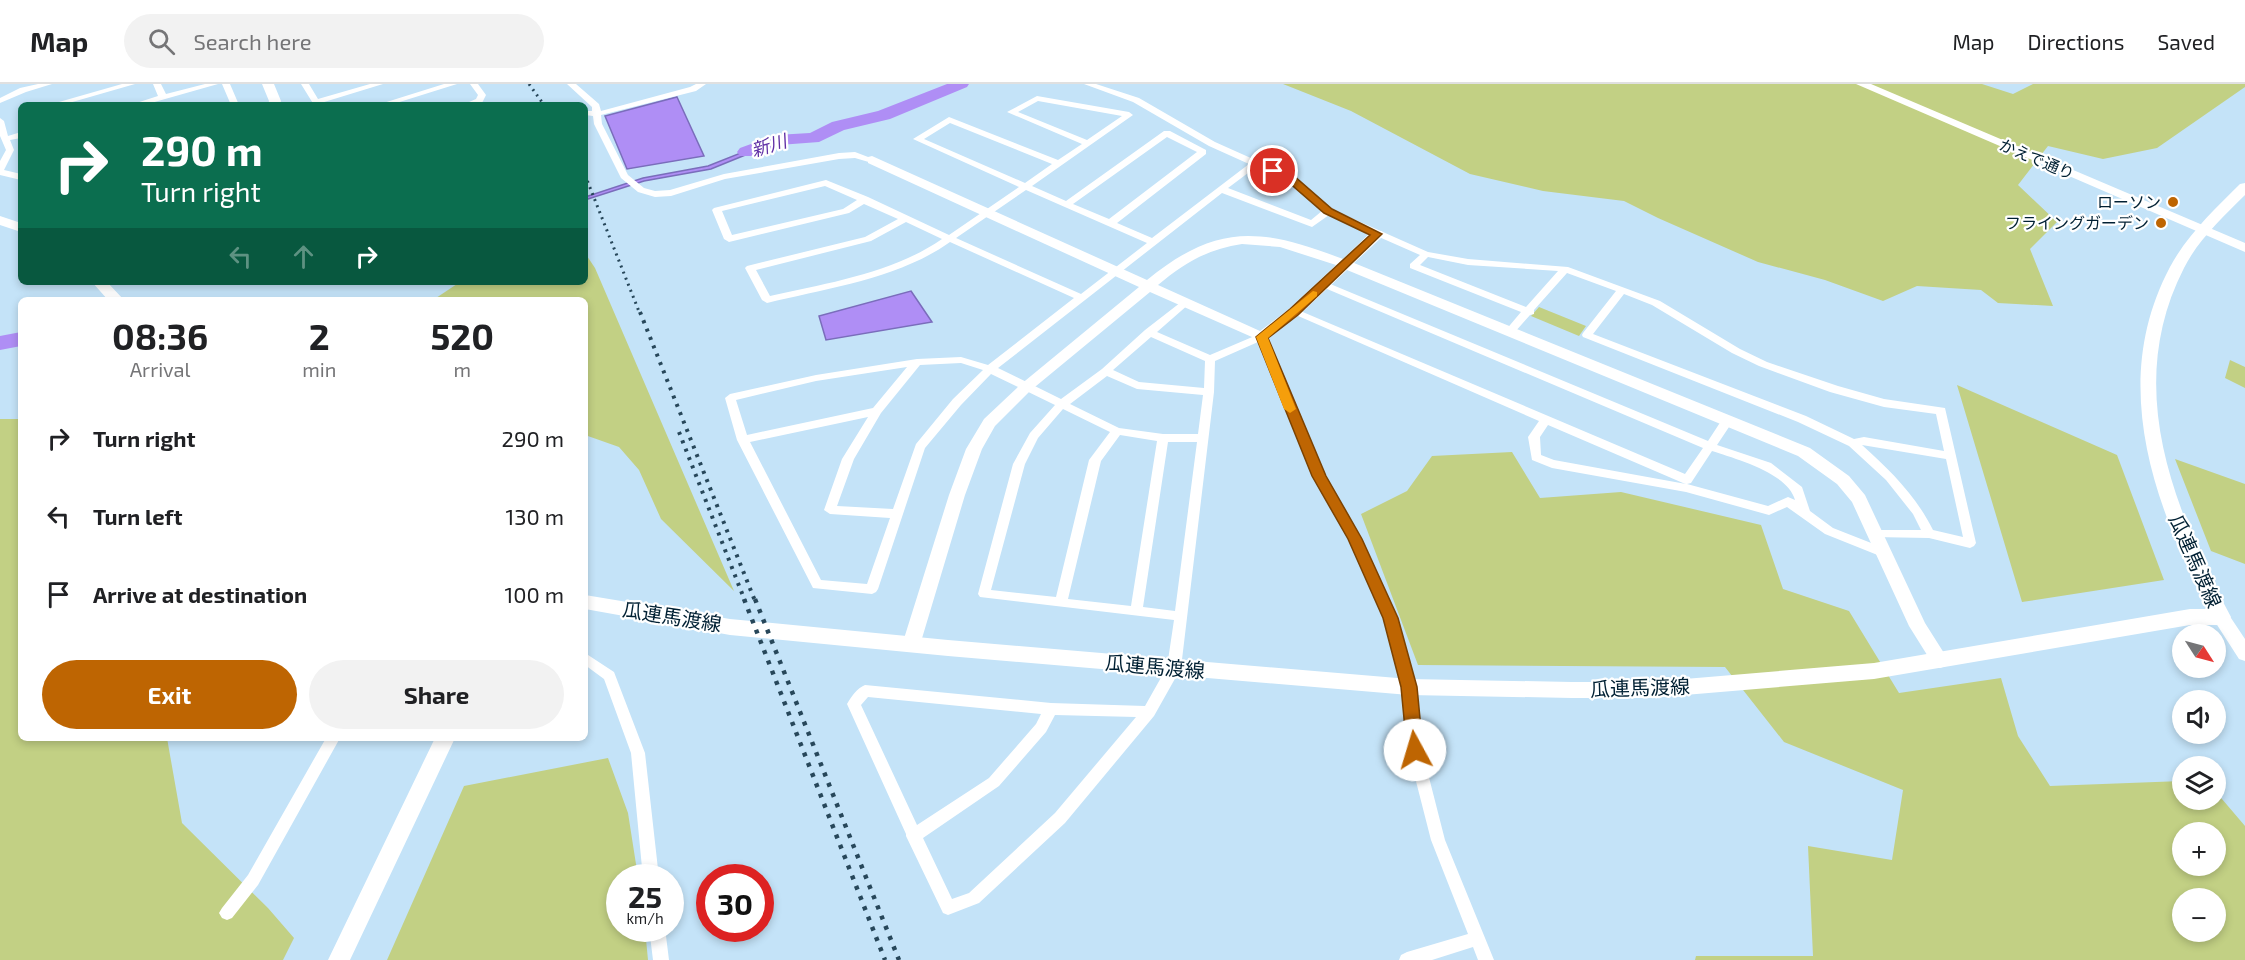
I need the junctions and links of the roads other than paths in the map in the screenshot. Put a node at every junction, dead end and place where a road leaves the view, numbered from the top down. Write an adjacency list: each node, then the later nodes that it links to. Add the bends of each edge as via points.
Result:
1 (49, 84): 17 (street); 18 (street)
2 (131, 84): 19 (street)
3 (157, 84): 16 (street)
4 (214, 84): 16 (street)
5 (226, 84): 21 (street)
6 (268, 84): 22 (street)
7 (305, 84): 23 (street)
8 (378, 84): 15 (street)
9 (453, 84): 25 (street)
10 (474, 84): 26 (street, via 482,95)
11 (571, 84): 28 (street, via 596,106)
12 (702, 84): 28 (street)
13 (1088, 84): 35 (street, via 1136,100 1212,144)
14 (1862, 84): 49 (street, かえで通り)
15 (368, 85): 24 (street)
16 (163, 98): 20 (street)
17 (0, 101)
18 (55, 102)
19 (64, 102)
20 (146, 102)
21 (234, 102)
22 (275, 102)
23 (316, 102)
24 (322, 102)
25 (391, 102)
26 (476, 102)
27 (588, 113): 28 (street)
28 (597, 114): 33 (street, via 598,124 624,176 641,190 655,194 839,156)
29 (0, 121): 31 (street)
30 (18, 136): 31 (street)
31 (5, 139): 36 (street, via 10,150)
32 (1088, 143): 32 (street, via 1129,115 1037,98 1011,112); 34 (street)
33 (872, 159): 44 (street)
34 (1058, 163): 38 (street); 38 (street, via 949,120 916,139)
35 (1255, 163): 40 (street); 43 (street, via 1290,178)
36 (0, 171): 37 (street)
37 (18, 176)
38 (1024, 186): 42 (street); 44 (street)
39 (2245, 187): 49 (main road, 瓜連馬渡線)
40 (1221, 189): 43 (street, via 1312,224); 52 (street)
41 (865, 199): 41 (street, via 826,183 717,210 729,239 846,211); 45 (street)
42 (1066, 204): 47 (street); 47 (street, via 1167,133 1203,152)
43 (1328, 211): 50 (street)
44 (987, 213): 51 (street); 57 (street)
45 (905, 219): 51 (street); 51 (street, via 868,240 750,268 767,300 870,276 904,264)
46 (0, 220): 48 (main road)
47 (1109, 224): 52 (street)
48 (18, 227)
49 (2204, 230): 53 (street, かえで通り); 96 (main road, 瓜連馬渡線, via 2177,265 2157,312 2150,339 2148,408 2155,450 2179,529)
50 (1377, 234): 54 (street); 55 (street)
51 (947, 239): 63 (street)
52 (1153, 242): 57 (street)
53 (2245, 248)
54 (1426, 254): 56 (street, via 1468,262); 66 (street, via 1413,266)
55 (1344, 264): 58 (street); 60 (street, via 1273,240 1233,241 1195,251); 68 (street)
56 (1565, 269): 61 (street); 66 (street)
57 (1118, 272): 60 (street); 63 (street)
58 (1323, 284): 65 (street); 85 (street)
59 (102, 285): 62 (main road)
60 (1148, 286): 64 (street); 74 (street)
61 (1621, 291): 84 (street, via 1587,335 1802,419); 86 (street, via 1656,303 1763,364 1884,403 1941,411)
62 (113, 297)
63 (1082, 298): 72 (street)
64 (1185, 302): 67 (street); 69 (street)
65 (1294, 312): 69 (street); 78 (street)
66 (1530, 312): 68 (street)
67 (1149, 332): 70 (street); 73 (street)
68 (1510, 332): 79 (street)
69 (1262, 337): 70 (street); 102 (street, via 1319,476 1355,539 1391,618)
70 (1210, 359): 75 (street)
71 (917, 362): 72 (street, via 961,360); 77 (street); 83 (street, via 816,378 730,398)
72 (990, 369): 74 (street); 88 (street, via 920,447)
73 (1106, 371): 75 (street, via 1137,385); 76 (street)
74 (1025, 388): 76 (street); 97 (street, via 988,423 974,449)
75 (1209, 392): 82 (street)
76 (1061, 405): 80 (street); 92 (street, via 1034,436 1019,464 984,594)
77 (877, 411): 83 (street); 88 (street, via 848,459 830,510)
78 (1546, 419): 85 (street, via 1687,480); 87 (street, via 1534,437 1536,457 1552,464 1686,488 1769,511 1788,501)
79 (1727, 421): 85 (street); 89 (street, via 1804,452 1829,469 1859,499)
80 (1117, 431): 81 (street); 92 (street, via 1095,460)
81 (1163, 438): 82 (street); 94 (street)
82 (1202, 438): 95 (street)
83 (743, 440): 88 (street, via 817,585 872,589)
84 (1853, 443): 86 (street, via 1864,441); 90 (street, via 1890,477 1918,512)
85 (1709, 446): 87 (street, via 1767,466 1798,490)
86 (1950, 456): 90 (street, via 1970,543)
87 (1804, 512): 91 (street, via 1828,531)
88 (896, 514)
89 (1877, 534): 90 (street); 91 (street)
90 (1929, 534)
91 (1885, 553): 100 (street, via 1918,626)
92 (1061, 602): 94 (street)
93 (588, 603): 97 (main road, 瓜連馬渡線, via 730,627)
94 (1136, 612): 95 (street)
95 (1179, 616): 101 (street)
96 (2221, 617): 98 (street); 100 (main road, 瓜連馬渡線, via 2184,618)
97 (911, 645): 101 (main road, 瓜連馬渡線)
98 (2245, 654)
99 (588, 660): 108 (street, via 609,676 638,753)
100 (1940, 660): 102 (main road, 瓜連馬渡線, via 1811,678 1649,690)
101 (1174, 668): 102 (main road, 瓜連馬渡線); 104 (street)
102 (1409, 687): 110 (street, via 1415,750 1438,840)
103 (1051, 710): 104 (street); 107 (street, via 1041,728 994,782); 107 (street, via 865,691 854,704)
104 (1149, 712): 107 (street, via 1060,818 974,898 948,908)
105 (331, 741): 109 (street, via 253,880)
106 (444, 741): 112 (street)
107 (913, 836)
108 (650, 864)
109 (227, 913)
110 (1476, 939): 114 (street); 115 (street)
111 (659, 942): 113 (street)
112 (339, 960)
113 (661, 960)
114 (1407, 960)
115 (1486, 960)

